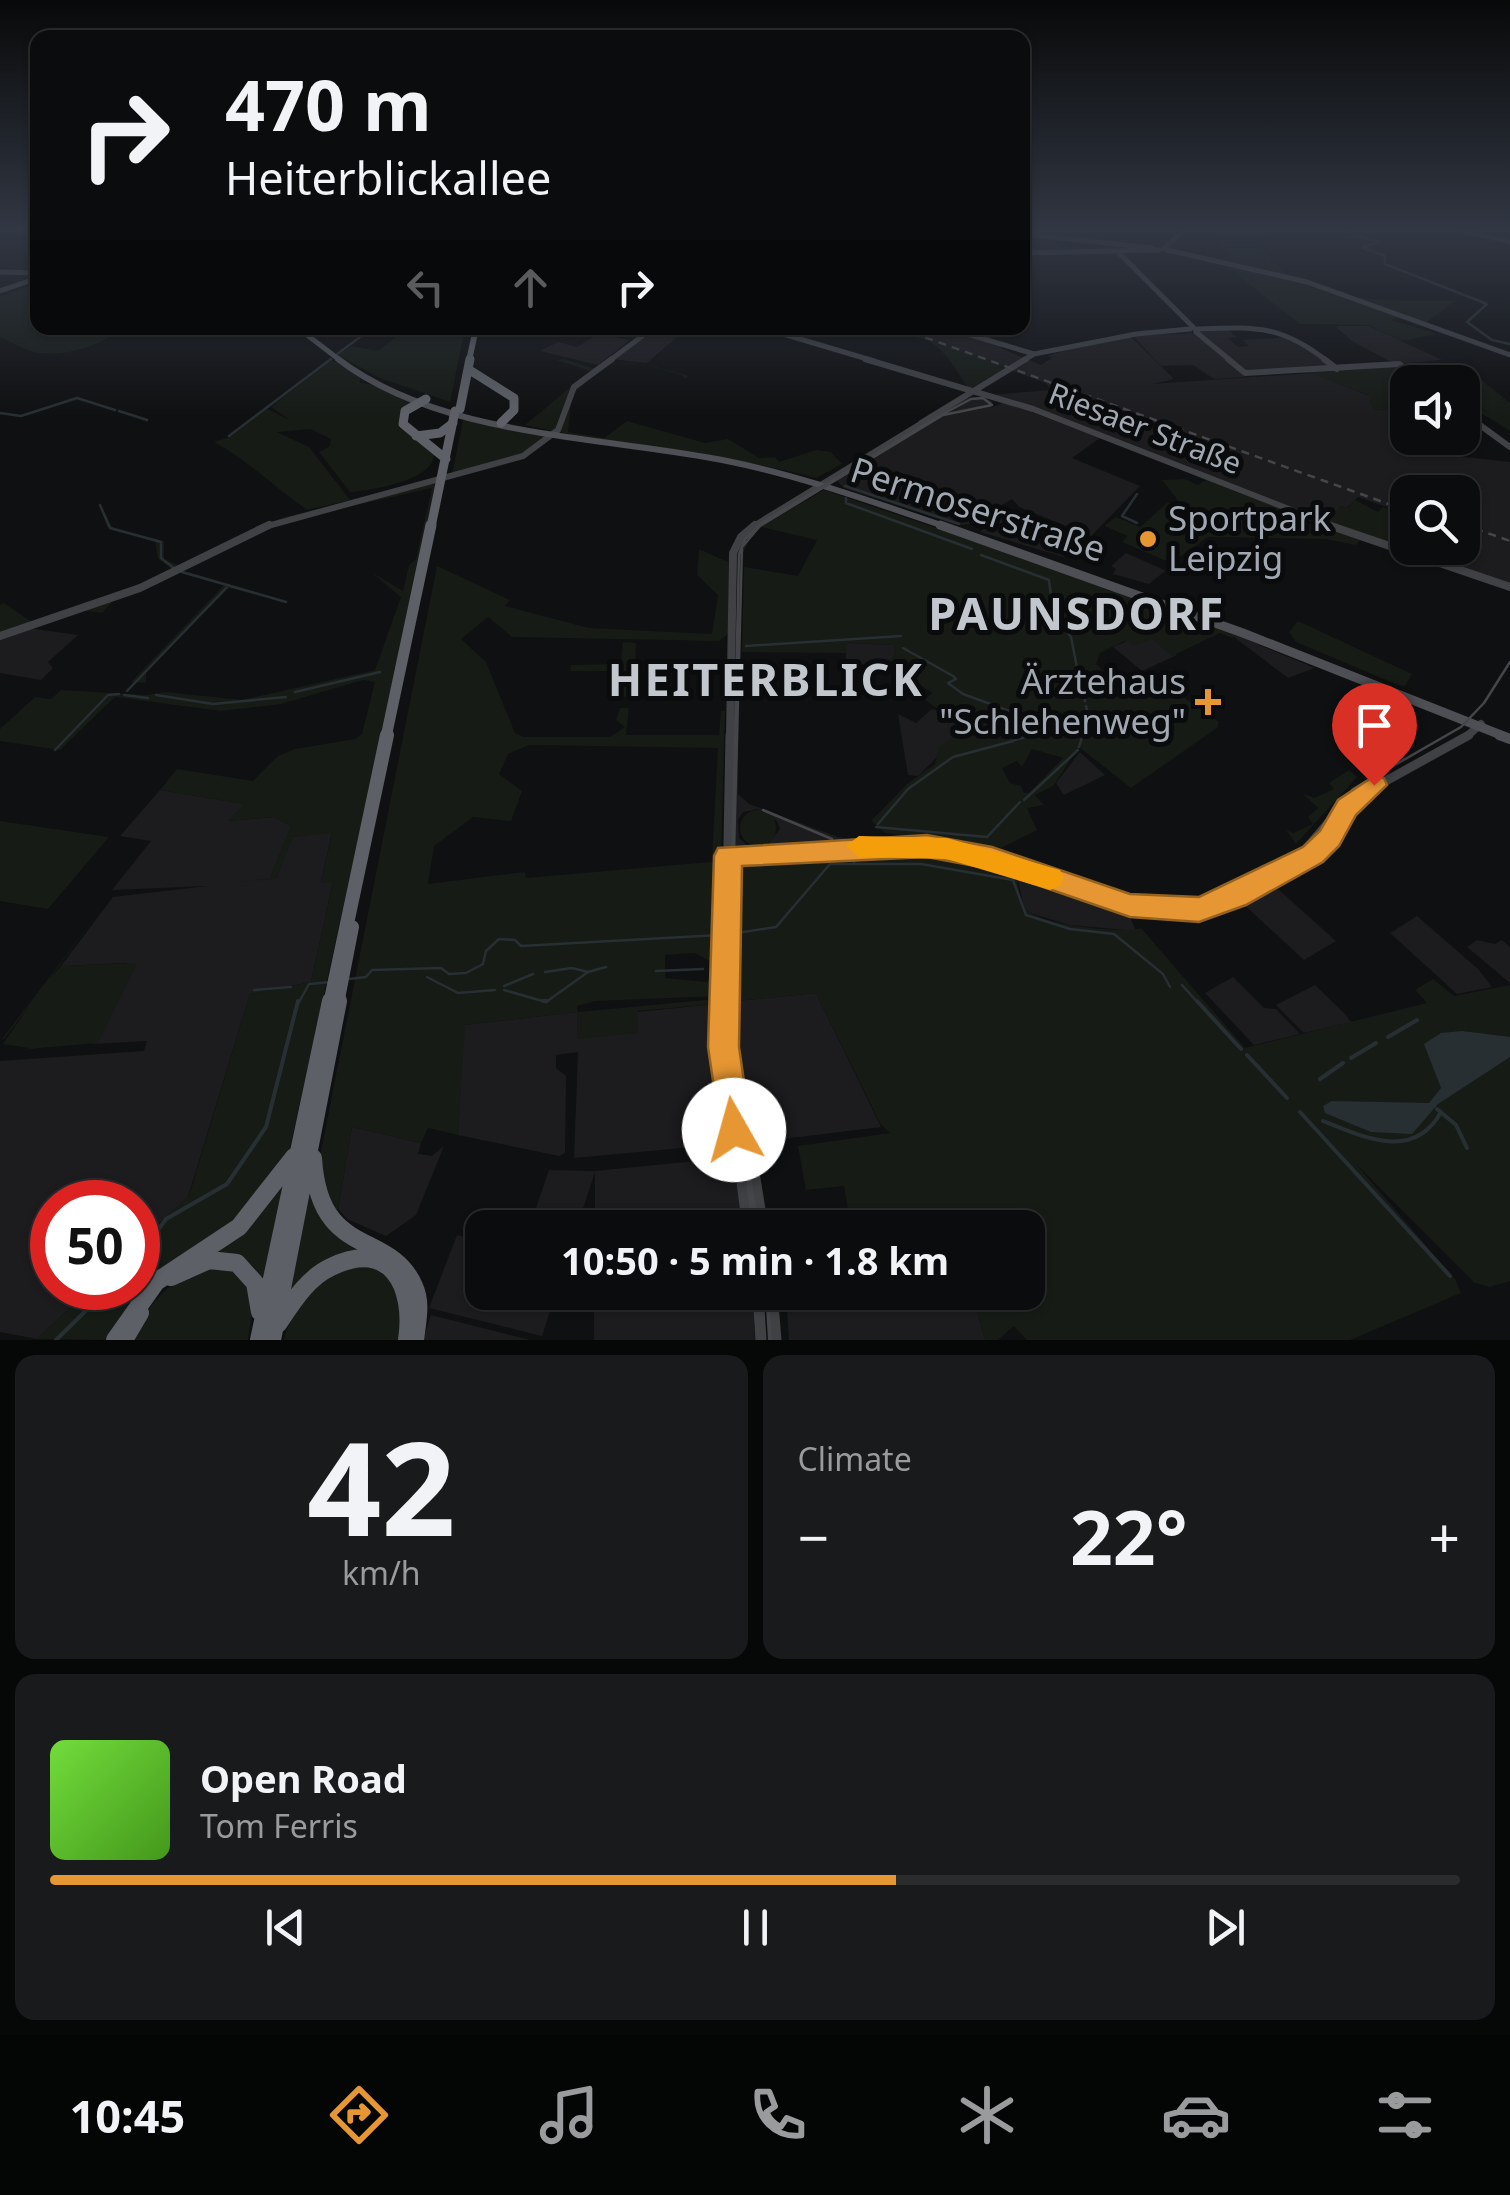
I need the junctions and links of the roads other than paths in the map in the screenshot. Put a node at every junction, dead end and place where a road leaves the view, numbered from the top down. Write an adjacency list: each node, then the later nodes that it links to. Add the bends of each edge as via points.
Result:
1 (1156, 292): 3 (main road)
2 (1334, 292): 11 (main road)
3 (1196, 330): 10 (main road); 13 (main road, via 1262,326 1299,338); 13 (main road, via 1246,373)
4 (307, 335): 17 (main road, via 334,357)
5 (473, 335): 14 (highway)
6 (473, 335): 18 (highway)
7 (644, 335): 30 (main road, via 574,387 558,430 518,458 305,512 248,532 144,586)
8 (786, 335): 16 (main road, Riesaer Straße)
9 (970, 335): 10 (main road)
10 (1034, 354): 16 (main road)
11 (1510, 355)
12 (1399, 365): 13 (main road)
13 (1337, 368)
14 (468, 369): 15 (highway); 18 (highway)
15 (501, 388): 18 (highway, via 477,388); 19 (highway, via 515,400)
16 (973, 392): 24 (main road); 29 (main road, Riesaer Straße)
17 (420, 401): 18 (main road); 22 (highway, via 402,420)
18 (458, 409): 19 (main road); 20 (highway); 34 (highway, via 397,731)
19 (505, 420): 27 (main road)
20 (453, 423): 22 (highway, via 433,435); 25 (highway)
21 (1480, 425): 23 (main road)
22 (408, 433): 25 (highway)
23 (1510, 447)
24 (874, 452): 26 (main road); 27 (main road)
25 (446, 458): 34 (highway)
26 (838, 475): 27 (main road); 28 (main road, via 832,481)
27 (819, 482): 28 (main road, Permoserstraße); 31 (main road, Permoserstraße, via 1209,616); 33 (main road, via 748,530 733,554)
28 (840, 490): 31 (main road, Permoserstraße, via 1188,606)
29 (1509, 586)
30 (0, 636)
31 (1481, 725): 32 (main road, Permoserstraße); 33 (main road, via 1367,789 1311,856 1199,910 1130,906 992,858 927,846)
32 (1510, 737)
33 (728, 856): 36 (main road, via 724,1047)
34 (337, 981): 35 (highway)
35 (305, 1144): 41 (highway); 42 (highway, via 238,1227 156,1282); 44 (highway, via 327,1214 359,1242 394,1259 414,1282)
36 (736, 1144): 37 (main road); 38 (main road, via 751,1154)
37 (745, 1210)
38 (760, 1210)
39 (759, 1310): 45 (main road)
40 (774, 1310): 46 (main road)
41 (266, 1334): 42 (highway, via 250,1275 229,1260 209,1260 160,1287); 43 (highway, via 319,1276 344,1262 370,1259 393,1270 406,1287 412,1310)
42 (120, 1339)
43 (407, 1340)
44 (416, 1340)
45 (761, 1340)
46 (776, 1340)

